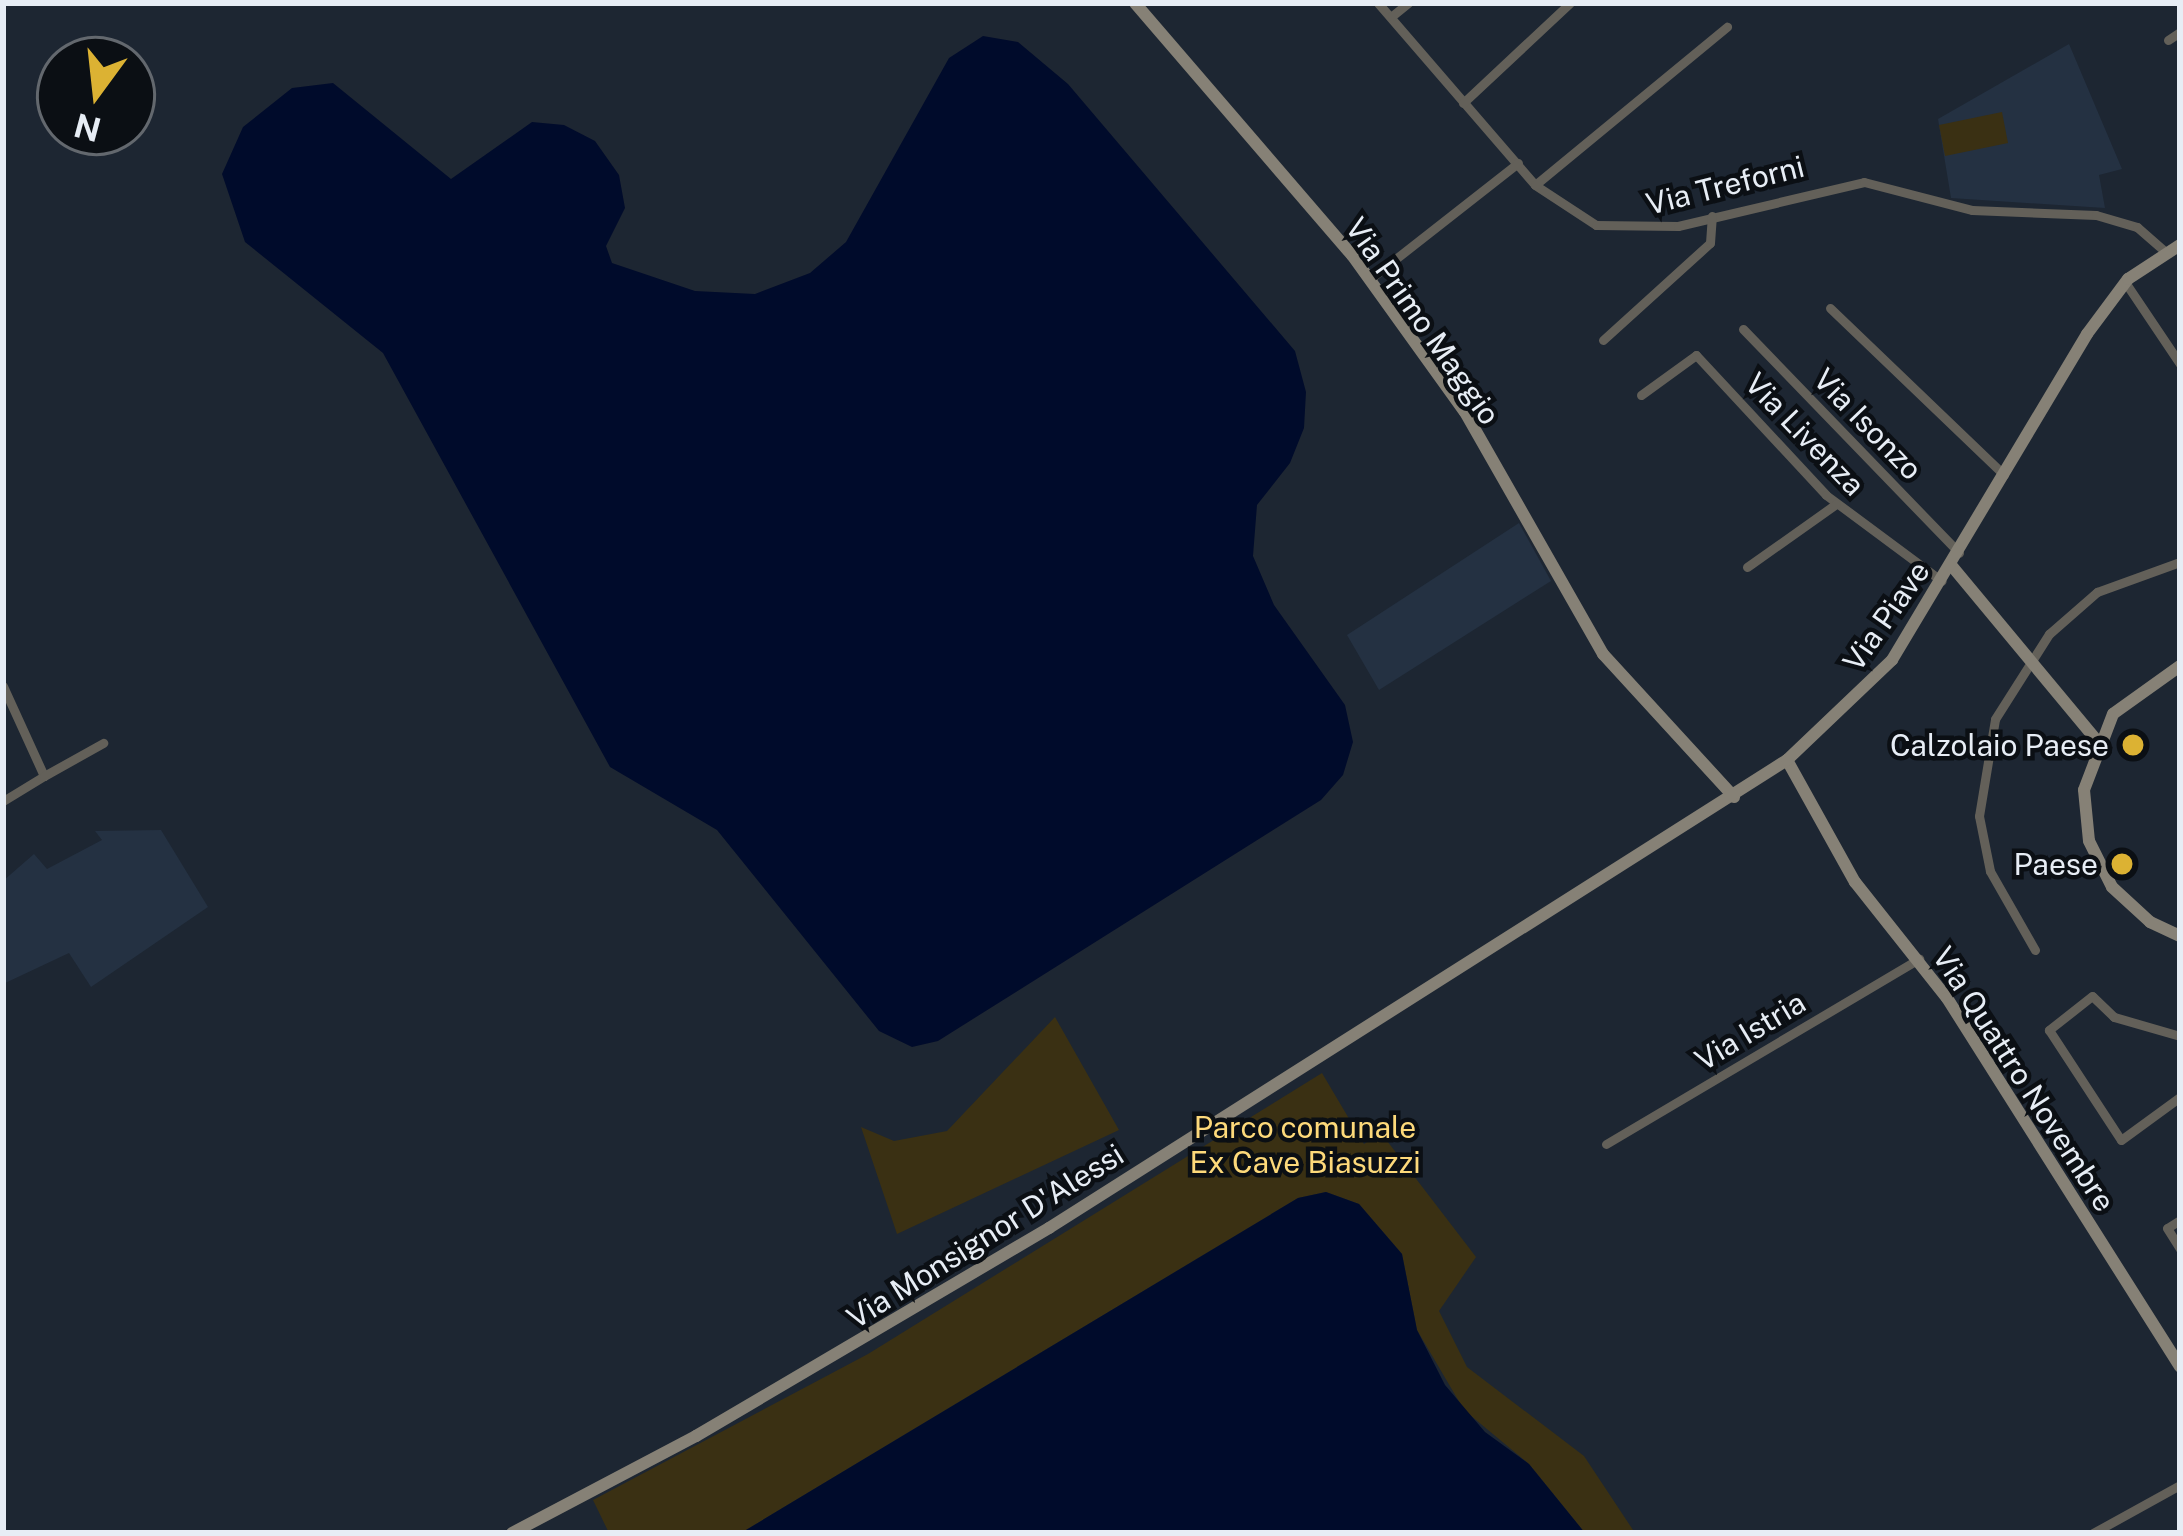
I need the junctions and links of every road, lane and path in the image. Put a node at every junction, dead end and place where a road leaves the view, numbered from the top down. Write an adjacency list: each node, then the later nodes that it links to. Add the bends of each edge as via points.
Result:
1 (1135, 3): 15 (main road, Via Primo Maggio)
2 (1378, 3): 5 (street, Via Treforni)
3 (1408, 3): 5 (street)
4 (1570, 3): 9 (street)
5 (1392, 16): 9 (street, Via Treforni)
6 (1727, 27): 11 (street)
7 (2180, 32): 8 (street)
8 (2168, 40)
9 (1463, 103): 10 (street, Via Treforni)
10 (1517, 163): 11 (street, Via Treforni); 15 (street)
11 (1535, 185): 12 (street, Via Treforni, via 1576,217 1617,229)
12 (1712, 216): 14 (street, Via Treforni, via 1864,182 1972,210 2096,215 2137,227); 19 (street, via 1710,242)
13 (2180, 245): 14 (main road, Via Piave)
14 (2165, 251): 16 (main road, Via Piave)
15 (1370, 279): 35 (main road, Via Primo Maggio, via 1465,412 1603,654)
16 (2126, 282): 20 (street); 22 (main road, Via Piave)
17 (1830, 308): 22 (street)
18 (1743, 329): 24 (street, Via Isonzo)
19 (1603, 340)
20 (2180, 364)
21 (1641, 395): 23 (street, Via Livenza, via 1696,355)
22 (2004, 475): 24 (main road, Via Piave)
23 (1836, 504): 26 (street); 27 (street, Via Livenza)
24 (1955, 559): 27 (main road, Via Piave); 28 (main road)
25 (2180, 562): 28 (street, via 2097,592)
26 (1748, 567)
27 (1942, 581): 33 (main road, Via Piave, via 1892,660)
28 (2033, 654): 31 (main road); 38 (street, via 1995,718 1979,816 1990,872)
29 (2180, 666): 31 (main road, via 2134,692)
30 (3, 686): 34 (street)
31 (2097, 741): 37 (main road, via 2084,790 2098,865 2129,906)
32 (103, 743): 34 (street)
33 (1787, 760): 35 (main road, Via Piave); 40 (main road, Via Quattro Novembre, via 1855,882)
34 (44, 776): 36 (street)
35 (1734, 797): 39 (main road, Via Piave)
36 (3, 801)
37 (2180, 936)
38 (2035, 950)
39 (1471, 959): 48 (main road, Via Monsignor D'Alessi, via 878,1330)
40 (1919, 959): 43 (street, Via Istria); 46 (main road, Via Quattro Novembre)
41 (2180, 1036): 42 (street, via 2114,1017 2092,996 2048,1030 2121,1140)
42 (2180, 1097)
43 (1606, 1144)
44 (2180, 1220): 45 (street, via 2167,1228)
45 (2180, 1250)
46 (2180, 1366)
47 (2180, 1485): 49 (street)
48 (512, 1533)
49 (2093, 1533)

